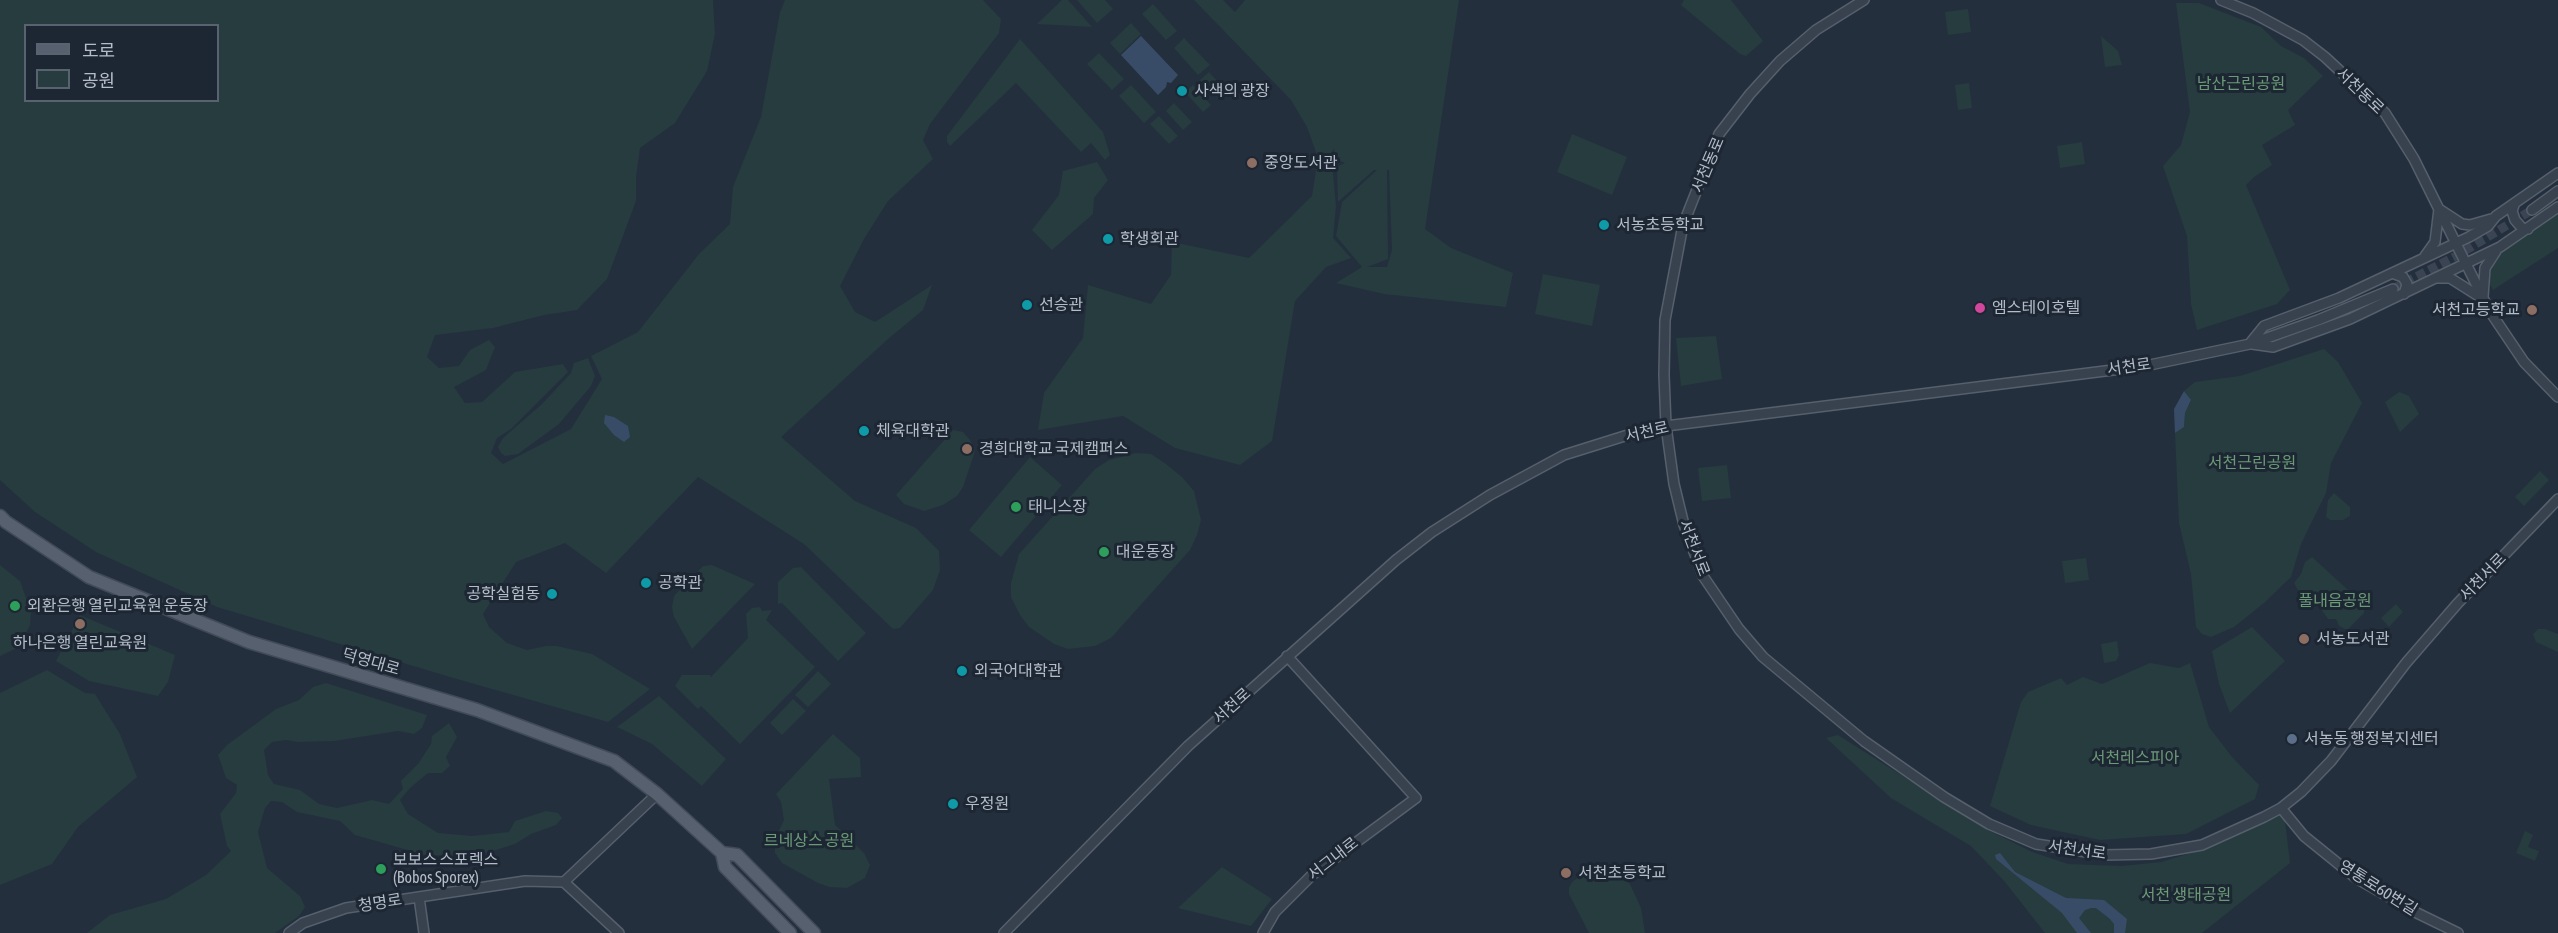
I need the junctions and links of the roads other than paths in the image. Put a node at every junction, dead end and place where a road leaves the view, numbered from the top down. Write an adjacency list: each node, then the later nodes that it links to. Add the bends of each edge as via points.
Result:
1 (1864, 0): 22 (street, 서천동로, via 1816,30 1780,61 1719,134 1683,225 1665,320)
2 (2221, 0): 7 (street, 서천동로, via 2303,40 2385,113)
3 (2558, 173): 5 (street)
4 (2558, 191): 8 (street)
5 (2514, 205): 9 (street); 10 (street, via 2515,220)
6 (2558, 207): 10 (street)
7 (2439, 209): 9 (street, via 2470,225); 11 (street, 서천동로); 13 (street, via 2435,242)
8 (2532, 210)
9 (2496, 216): 11 (street, via 2488,226)
10 (2528, 229): 12 (street)
11 (2455, 244): 13 (street); 14 (street, 서천동로)
12 (2500, 247): 14 (street); 19 (street, via 2485,268)
13 (2424, 258): 15 (street)
14 (2465, 263): 16 (street); 19 (street)
15 (2392, 273): 18 (street, via 2403,277 2407,284); 20 (street, via 2264,326)
16 (2431, 278): 18 (street); 19 (street, via 2450,278)
17 (2393, 289): 20 (street, 서천로)
18 (2404, 294): 20 (street, via 2282,344)
19 (2483, 299): 21 (street, via 2524,362)
20 (2250, 344): 22 (street, 서천로, via 2145,366)
21 (2558, 397)
22 (1666, 426): 25 (street, 서천로, via 1556,460 1490,495 1396,560); 27 (street, 서천서로, via 1684,525 1703,576 1738,629 1763,657 1828,713 1944,797 2027,841 2105,855 2151,854 2202,845)
23 (2558, 499): 27 (street, 서천서로, via 2406,663 2331,761)
24 (0, 516): 26 (main road, 덕영대로, via 89,577 249,642 477,710 585,748 614,761)
25 (1287, 656): 36 (street, 서천로, via 1166,768); 37 (street, 서그내로, via 1416,798 1312,875 1275,912)
26 (657, 794): 28 (main road, 덕영대로); 29 (street)
27 (2281, 808): 38 (street, 영통로60번길, via 2304,836 2356,878)
28 (722, 854): 34 (main road, 덕영대로, via 725,867); 35 (main road, 덕영대로, via 737,855)
29 (564, 882): 30 (street, 청명로, via 525,881); 33 (street)
30 (419, 897): 31 (street, 청명로, via 331,912); 32 (street)
31 (289, 933)
32 (424, 933)
33 (620, 933)
34 (790, 933)
35 (814, 933)
36 (1004, 933)
37 (1263, 933)
38 (2457, 933)

